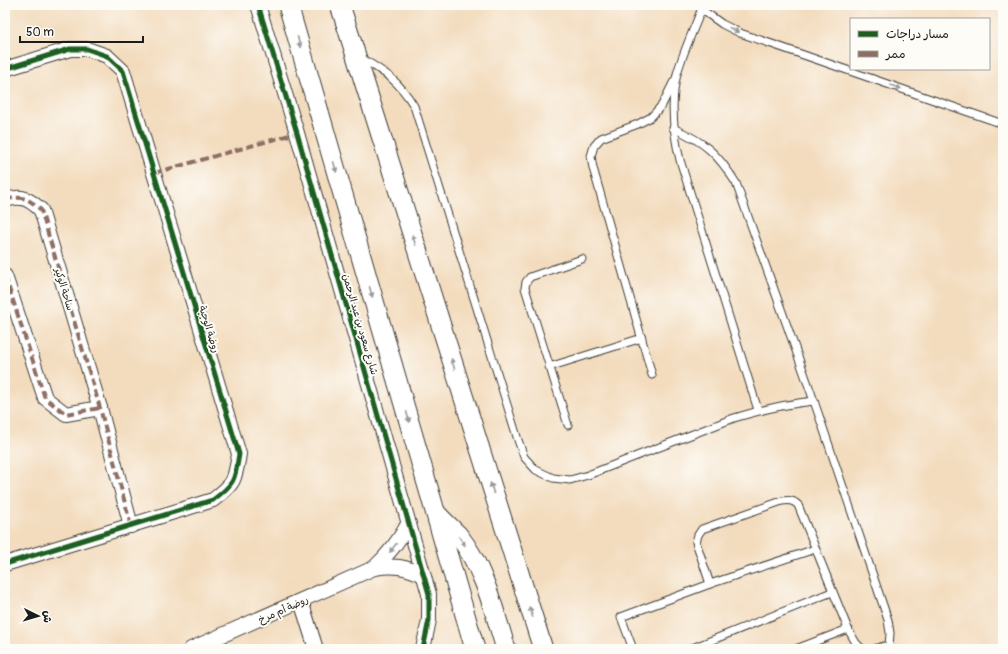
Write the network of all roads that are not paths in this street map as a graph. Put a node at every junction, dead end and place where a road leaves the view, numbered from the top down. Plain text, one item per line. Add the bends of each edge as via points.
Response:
1 (258, 5) edge
2 (288, 5) edge
3 (340, 5) edge
4 (702, 7) edge
5 (356, 54) junction
6 (5, 69) edge
7 (677, 74) junction
8 (1003, 124) edge
9 (673, 128) junction
10 (5, 200) edge
11 (582, 259) dead end
12 (5, 276) edge
13 (642, 338) junction
14 (549, 367) junction
15 (652, 375) dead end
16 (814, 401) junction
17 (100, 408) junction
18 (758, 410) junction
19 (568, 425) dead end
20 (435, 512) junction
21 (408, 524) junction
22 (131, 526) junction
23 (815, 549) junction
24 (5, 564) edge
25 (374, 568) junction
26 (423, 575) junction
27 (710, 584) junction
28 (832, 592) junction
29 (301, 601) junction
30 (848, 629) junction
31 (891, 648) edge
32 (191, 649) edge
33 (316, 649) edge
34 (423, 649) edge
35 (475, 649) edge
36 (506, 649) edge
37 (543, 649) edge
38 (633, 649) edge
39 (690, 649) edge
40 (796, 649) edge
41 (862, 649) edge
42 (874, 649) edge

1 - 21 street, شارع سعود بن عبد الرحمن
2 -> 20 main road, شارع سعود بن عبد الرحمن
3 - 5 main road
4 - 7 lane
4 -> 8 lane via 722,24 740,33
5 - 18 lane via 393,78 414,106 518,440 524,457 536,470 553,478 570,480
37 -> 5 main road
6 - 22 street, روضة الوجبة via 70,49 87,49 107,56 123,71 239,454 236,474 230,487 213,500
7 - 9 lane
7 - 13 lane via 662,105 650,117 601,138 594,146 591,156
9 - 16 lane via 693,136 710,149 725,164 736,183
9 - 18 lane via 680,160
10 - 17 street, ساحة الوكير via 20,197 30,200 41,210
11 - 14 lane via 536,274 526,282 526,294
12 - 17 street via 45,398 66,414
13 - 14 lane
13 - 15 lane
14 - 19 lane
16 - 18 lane
16 - 31 lane via 888,620
17 - 22 street, ساحة الوكير
20 - 35 main road, شارع سعود بن عبد الرحمن
20 -> 36 main road via 458,536 476,564
21 -> 25 street, روضة أم مرخ via 388,555
21 - 26 street, شارع سعود بن عبد الرحمن
22 - 24 street, روضة الوجبة
23 - 27 lane
23 - 27 lane via 798,505 793,501 782,501 702,529 696,542
23 - 28 lane
25 - 26 street, روضة أم مرخ via 402,567
25 - 29 street, روضة أم مرخ
26 - 34 street, شارع سعود بن عبد الرحمن via 430,607
27 - 38 lane via 621,617
28 - 30 lane
28 - 39 lane
29 - 32 street, روضة أم مرخ
29 - 33 street
30 - 40 lane
30 - 41 lane
31 - 42 lane via 884,646

